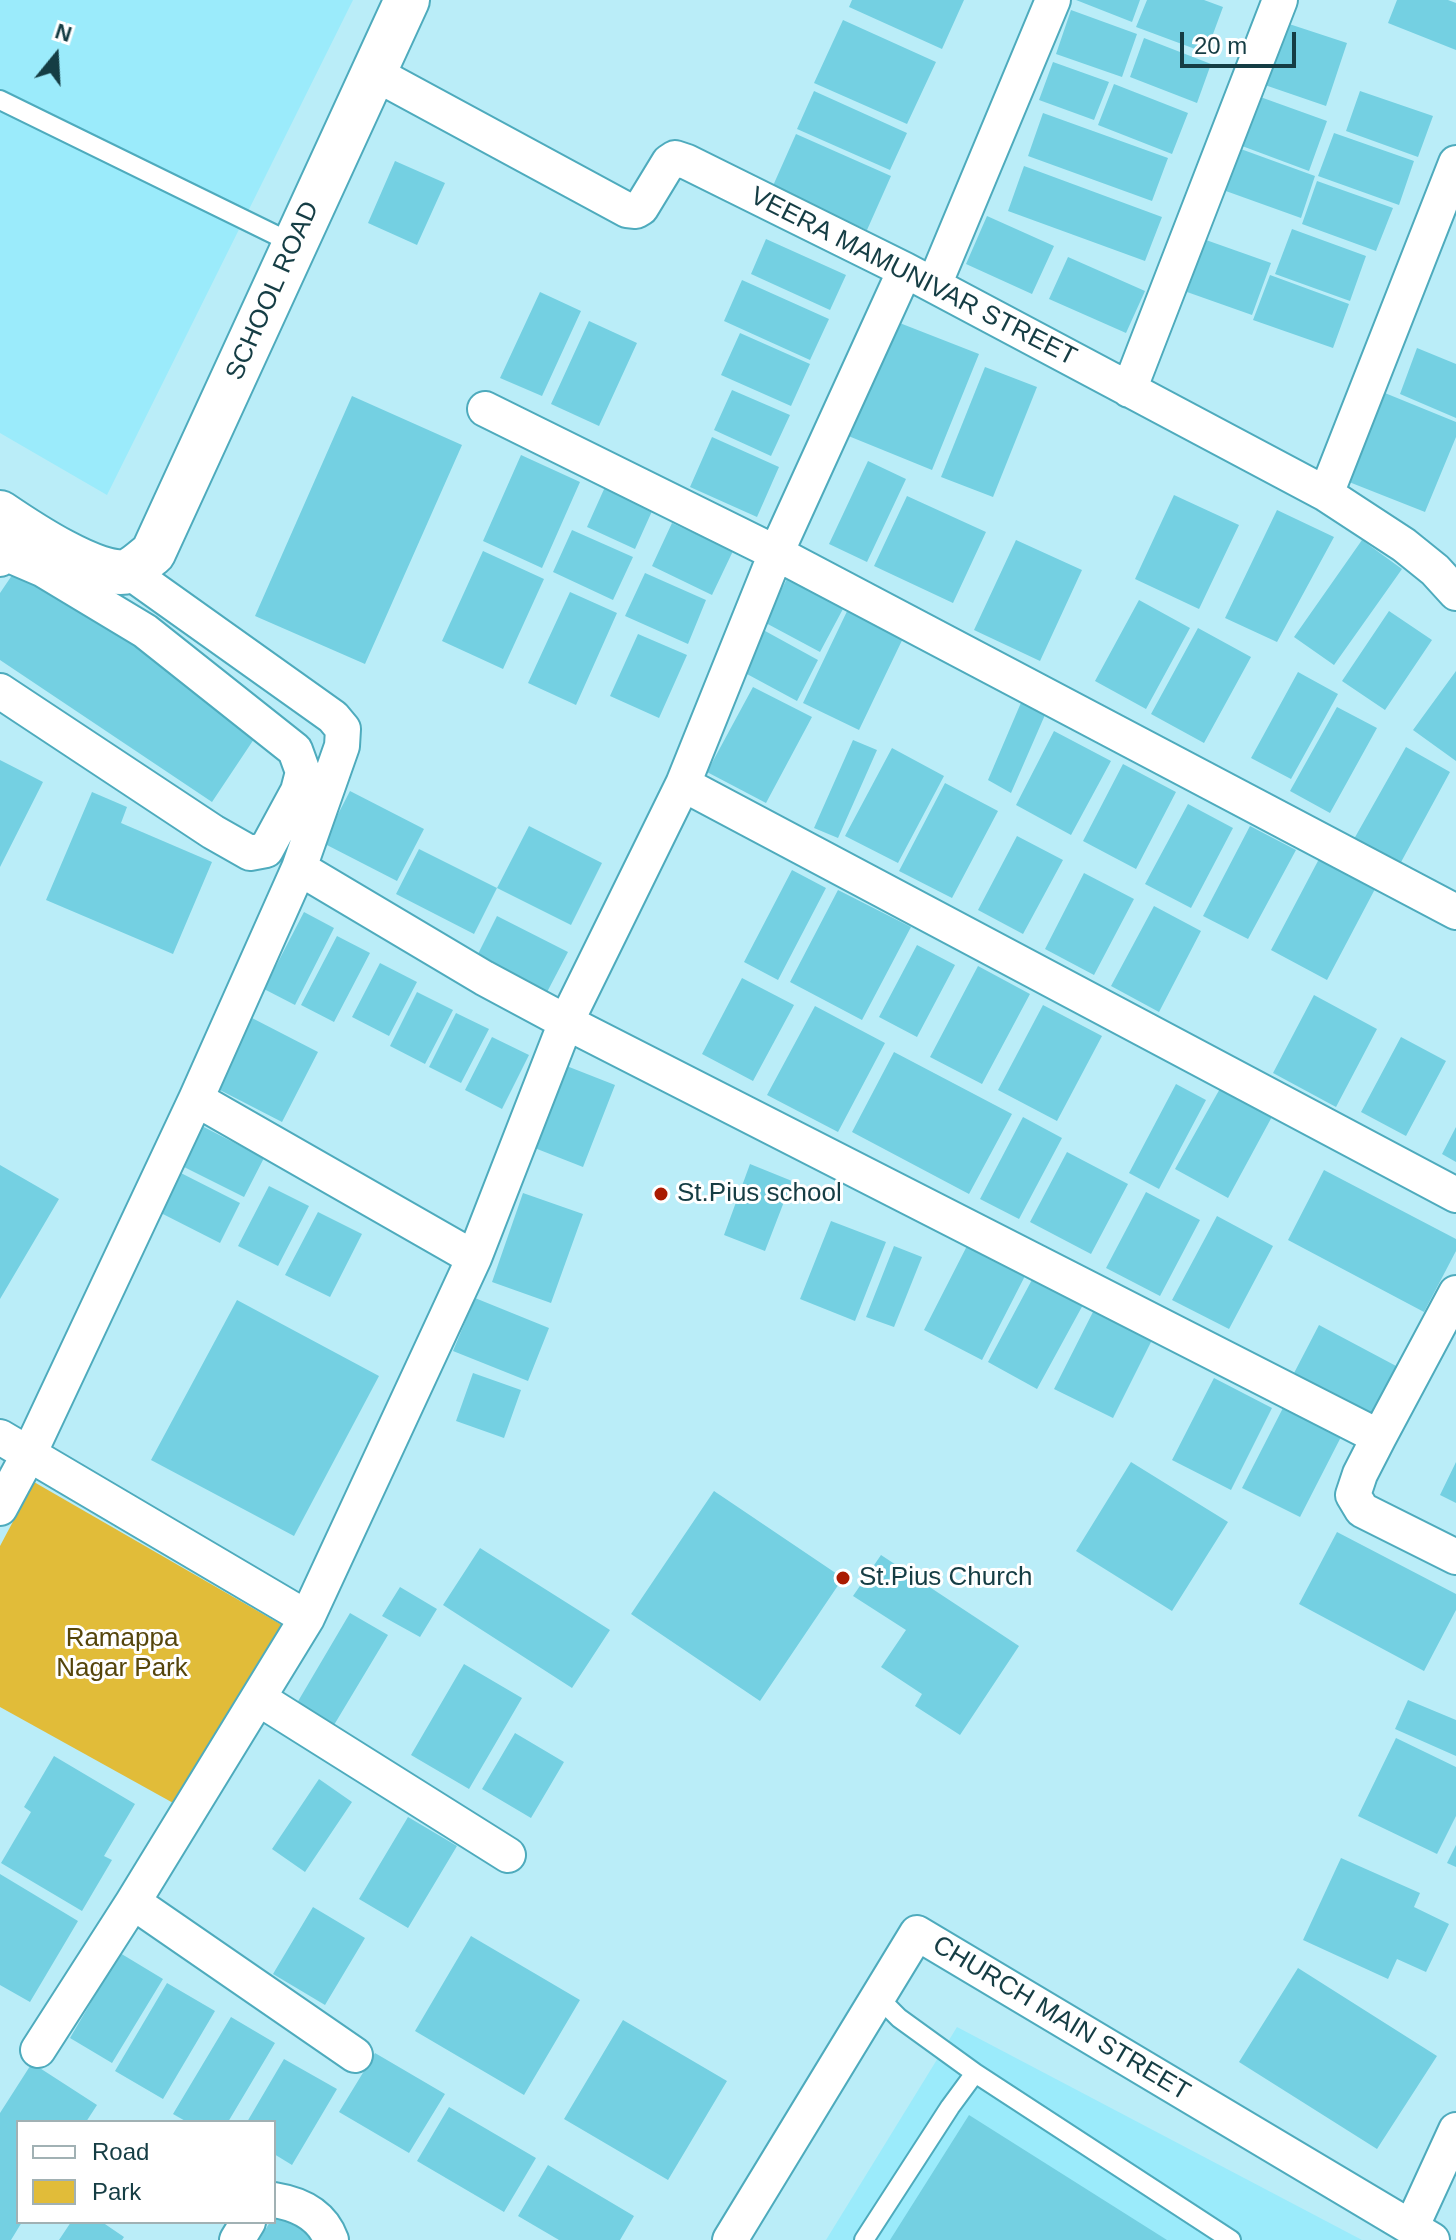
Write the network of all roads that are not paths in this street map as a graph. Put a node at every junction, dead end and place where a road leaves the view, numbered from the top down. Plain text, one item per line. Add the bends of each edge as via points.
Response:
1 (407, 0) edge
2 (1053, 0) edge
3 (1280, 0) edge
4 (374, 73) junction
5 (0, 100) edge
6 (1456, 163) edge
7 (294, 244) junction
8 (920, 277) junction
9 (1129, 390) junction
10 (485, 409) dead end
11 (1326, 494) junction
12 (1, 518) edge
13 (776, 553) junction
14 (0, 559) edge
15 (147, 585) junction
16 (1456, 593) edge
17 (133, 624) junction
18 (0, 691) edge
19 (683, 784) junction
20 (299, 868) junction
21 (1456, 912) edge
22 (566, 1022) junction
23 (196, 1099) junction
24 (1456, 1195) edge
25 (474, 1258) junction
26 (1456, 1293) edge
27 (1379, 1437) junction
28 (14, 1445) edge
29 (0, 1508) edge
30 (1456, 1557) edge
31 (307, 1618) junction
32 (258, 1698) junction
33 (508, 1855) dead end
34 (133, 1902) junction
35 (878, 1997) junction
36 (38, 2050) dead end
37 (355, 2055) dead end
38 (975, 2073) junction
39 (1456, 2130) edge
40 (276, 2200) edge
41 (1421, 2234) edge
42 (331, 2240) edge
43 (730, 2240) edge
44 (864, 2240) edge
45 (1231, 2240) edge

1 - 4 street, SCHOOL ROAD
2 - 8 street
3 - 9 street
4 - 7 street, SCHOOL ROAD
4 - 8 street, VEERA MAMUNIVAR STREET via 627,210 641,208 665,166 682,159
5 - 7 lane
6 - 11 street
7 - 15 street, SCHOOL ROAD via 153,553
8 - 9 street, VEERA MAMUNIVAR STREET
8 - 13 street
9 - 11 street, VEERA MAMUNIVAR STREET
10 - 13 street
11 - 16 street, VEERA MAMUNIVAR STREET via 1404,545
12 - 15 street via 100,570
13 - 19 street
13 - 21 street
14 - 17 street via 7,554 42,569
15 - 17 street
15 - 20 street via 343,729 342,746
17 - 18 street via 295,750 303,772 298,791 266,850 250,853 213,832
19 - 22 street
19 - 24 street
20 - 22 street
20 - 23 street
22 - 25 street
22 - 27 street
23 - 25 street
23 - 28 street
25 - 31 street
26 - 27 street
27 - 30 street via 1353,1495 1362,1510
28 - 29 street
28 - 31 street
31 - 32 street
32 - 33 street
32 - 34 street
34 - 36 street
34 - 37 street
35 - 38 lane
35 - 41 street, CHURCH MAIN STREET via 917,1933
35 - 43 street, CHURCH MAIN STREET
38 - 44 lane
38 - 45 lane
39 - 41 street
40 - 42 street via 298,2205 327,2228

